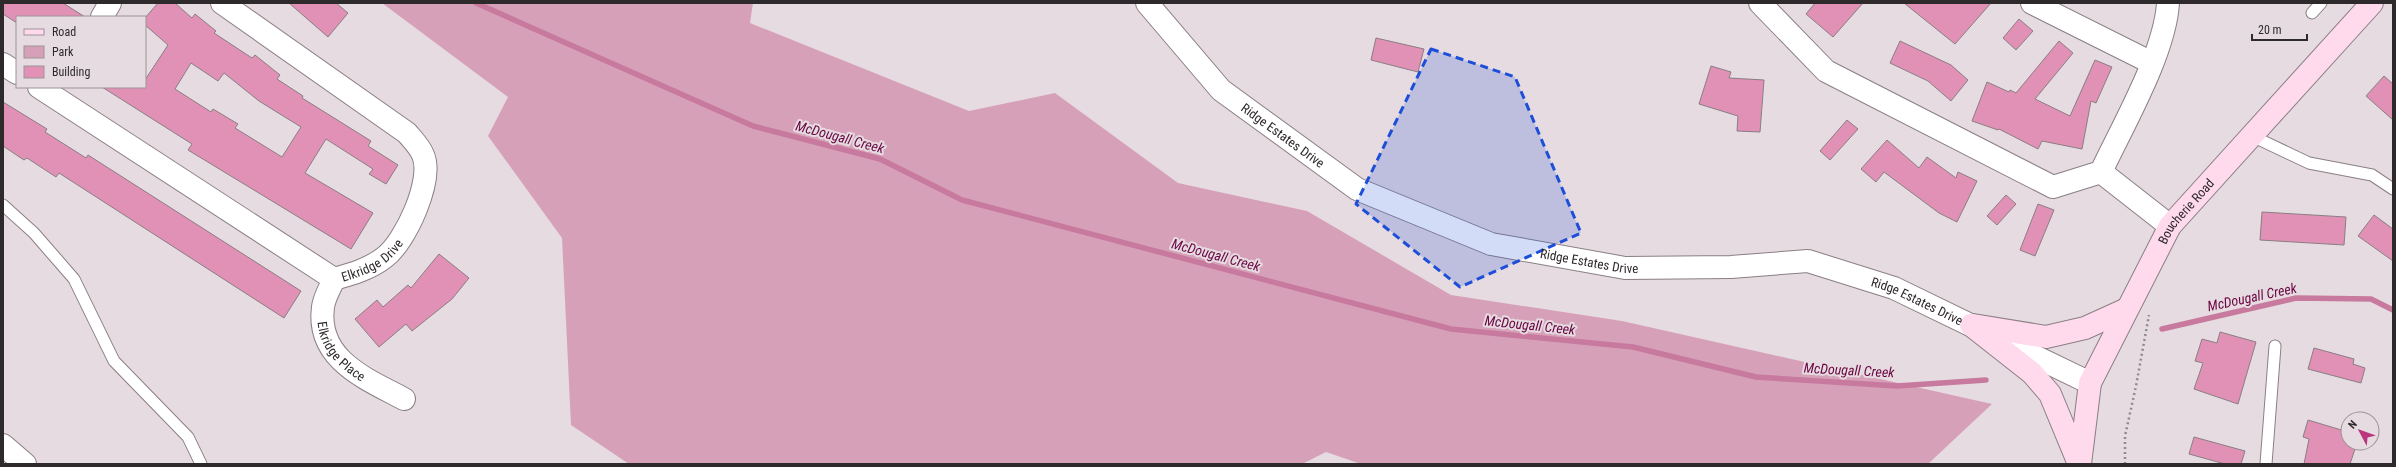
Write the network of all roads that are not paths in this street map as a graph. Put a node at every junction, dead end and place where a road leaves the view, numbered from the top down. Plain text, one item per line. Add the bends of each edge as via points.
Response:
1 (110, 3) edge
2 (222, 3) edge
3 (1147, 3) edge
4 (1760, 3) edge
5 (2032, 3) edge
6 (2168, 3) edge
7 (2321, 3) edge
8 (2372, 3) edge
9 (2312, 13) dead end
10 (103, 16) edge
11 (2152, 63) junction
12 (3, 64) edge
13 (16, 72) edge
14 (50, 90) edge
15 (2252, 136) junction
16 (2101, 172) junction
17 (2393, 188) edge
18 (3, 205) edge
19 (2170, 226) junction
20 (334, 279) junction
21 (2127, 309) junction
22 (1971, 325) junction
23 (2275, 346) dead end
24 (2090, 383) junction
25 (404, 399) dead end
26 (3, 445) edge
27 (25, 464) edge
28 (201, 464) edge
29 (2079, 464) edge
30 (2266, 464) edge

1 - 10 street
2 - 20 street, Elkridge Drive via 407,133 424,156 424,188 406,231 386,257 360,272
3 - 22 street, Ridge Estates Drive via 1221,90 1357,189 1491,244 1625,268 1731,267 1808,261 1894,288
4 - 16 street via 1826,71 2053,187
5 - 11 street
6 - 11 street via 2167,22
7 - 9 lane
8 - 15 main road, Boucherie Road
11 - 16 street
12 - 13 street
14 - 20 street, Elkridge Drive
15 - 17 lane via 2309,164 2372,174
15 - 19 main road, Boucherie Road
16 - 19 street
18 - 28 lane via 34,233 74,279 114,361 188,437
19 - 21 main road, Boucherie Road
20 - 25 street, Elkridge Place via 323,307 322,329 333,350 348,369
21 - 22 main road via 2085,328 2046,338
21 - 24 main road, Boucherie Road
22 - 24 street, Ridge Estates Drive
22 - 29 main road via 2032,373 2050,394
23 - 30 lane
24 - 29 main road, Boucherie Road
26 - 27 street

